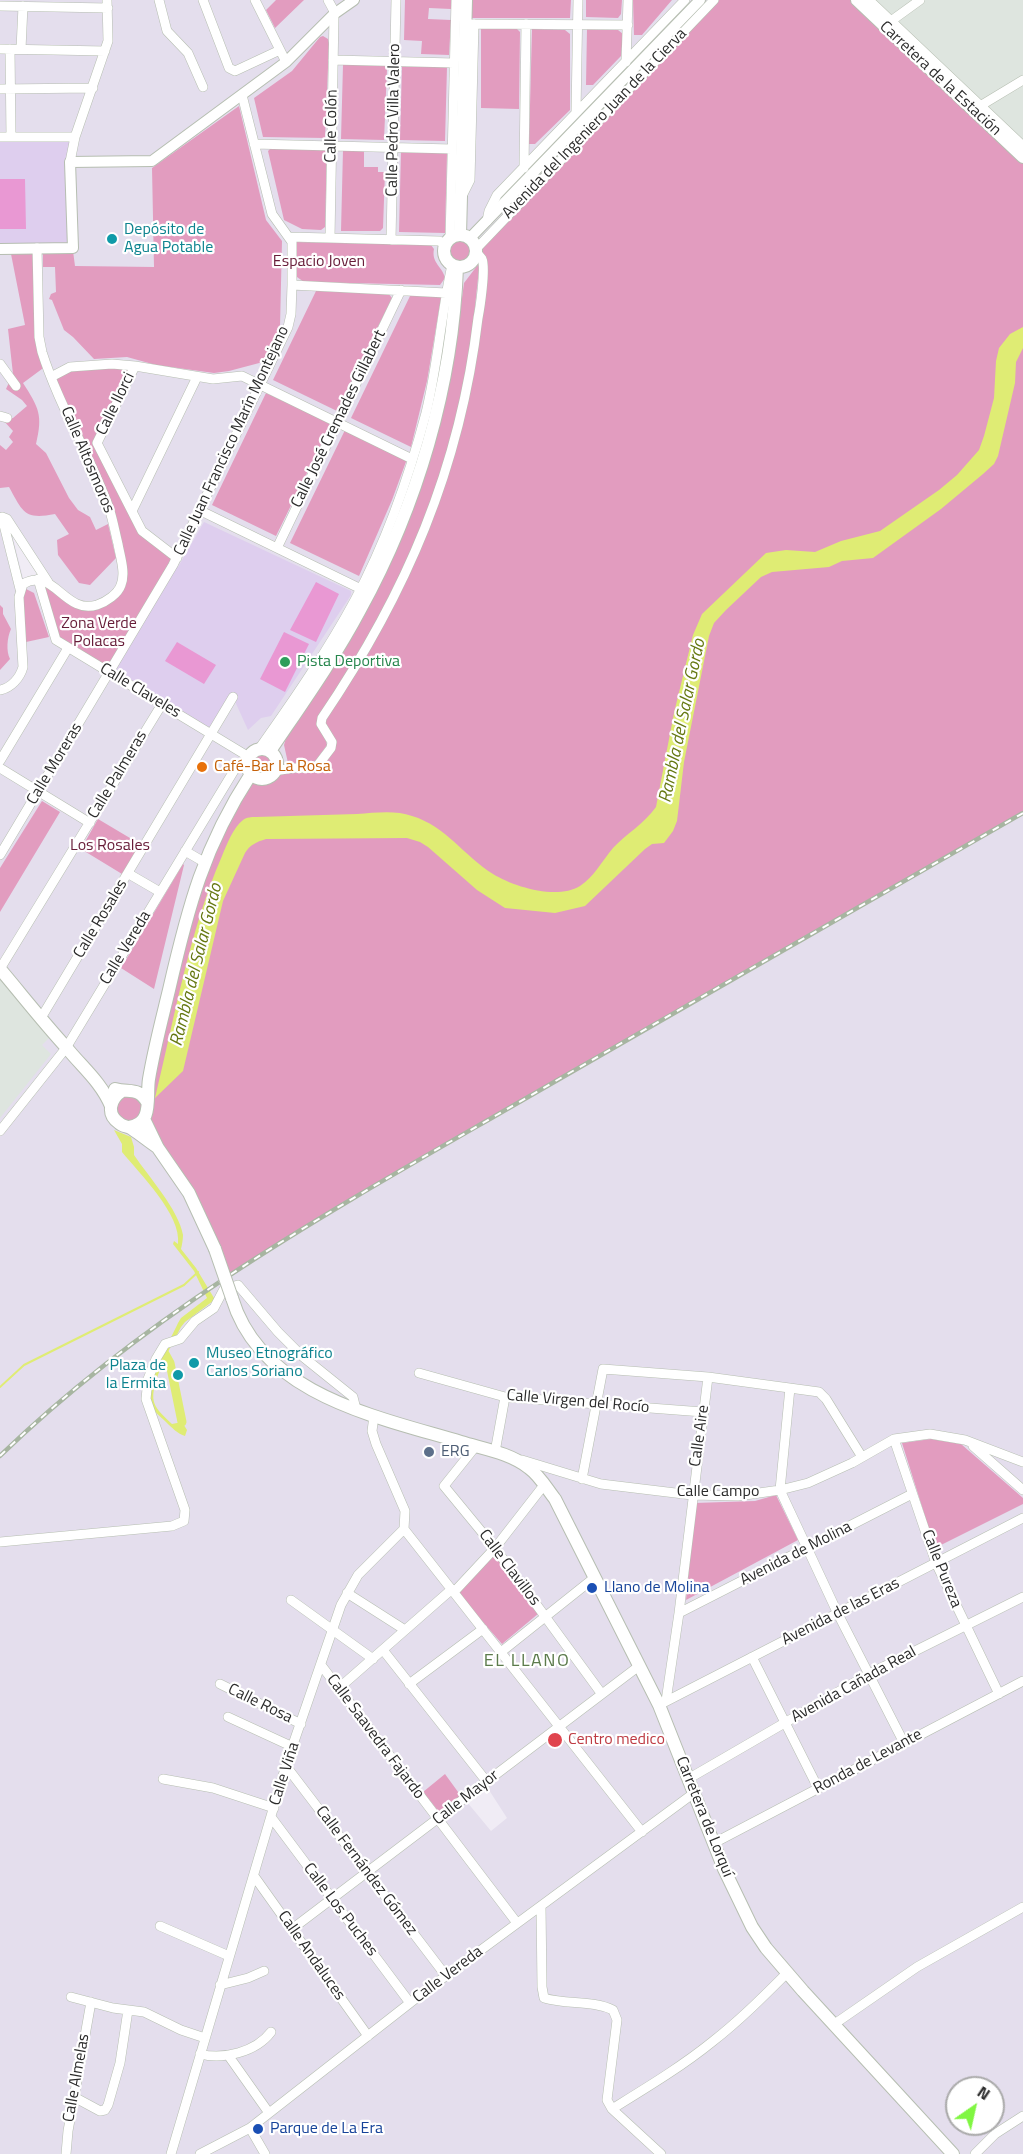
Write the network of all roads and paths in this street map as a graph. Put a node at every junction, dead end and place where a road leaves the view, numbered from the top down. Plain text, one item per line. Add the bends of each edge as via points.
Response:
1 (159, 0) edge
2 (203, 0) edge
3 (255, 0) edge
4 (328, 0) edge
5 (354, 0) edge
6 (396, 0) edge
7 (456, 0) edge
8 (466, 0) edge
9 (578, 0) edge
10 (628, 0) edge
11 (700, 0) edge
12 (714, 0) edge
13 (857, 0) edge
14 (869, 0) edge
15 (920, 0) edge
16 (683, 1) edge
17 (108, 4) edge
18 (0, 6) edge
19 (23, 6) junction
20 (334, 13) junction
21 (891, 21) junction
22 (470, 24) junction
23 (526, 24) junction
24 (578, 25) junction
25 (628, 26) junction
26 (5, 49) edge
27 (21, 49) junction
28 (280, 50) junction
29 (105, 51) junction
30 (333, 60) junction
31 (395, 61) junction
32 (286, 62) junction
33 (626, 62) junction
34 (454, 63) junction
35 (1023, 80) edge
36 (203, 87) dead end
37 (93, 88) junction
38 (5, 89) edge
39 (242, 95) junction
40 (980, 106) junction
41 (576, 112) junction
42 (0, 137) edge
43 (11, 137) junction
44 (75, 137) junction
45 (254, 144) junction
46 (1022, 145) edge
47 (331, 146) junction
48 (393, 147) junction
49 (452, 149) junction
50 (1023, 157) edge
51 (70, 162) junction
52 (524, 168) junction
53 (487, 221) junction
54 (290, 237) junction
55 (330, 238) junction
56 (391, 240) junction
57 (463, 243) junction
58 (37, 248) junction
59 (0, 249) edge
60 (455, 266) junction
61 (292, 285) junction
62 (401, 290) junction
63 (446, 293) junction
64 (0, 364) edge
65 (135, 366) junction
66 (51, 376) junction
67 (197, 376) junction
68 (260, 383) junction
69 (16, 386) dead end
70 (338, 422) junction
71 (412, 459) junction
72 (199, 510) junction
73 (132, 511) junction
74 (277, 548) junction
75 (177, 558) junction
76 (38, 579) junction
77 (48, 582) junction
78 (20, 589) junction
79 (361, 589) junction
80 (68, 648) junction
81 (110, 673) junction
82 (0, 690) edge
83 (233, 697) dead end
84 (162, 704) junction
85 (211, 734) junction
86 (255, 759) junction
87 (0, 761) edge
88 (0, 768) edge
89 (274, 771) junction
90 (39, 791) junction
91 (90, 823) junction
92 (185, 851) junction
93 (0, 855) edge
94 (204, 862) junction
95 (129, 874) junction
96 (160, 892) junction
97 (0, 969) edge
98 (41, 1018) junction
99 (66, 1048) junction
100 (151, 1065) junction
101 (98, 1082) junction
102 (127, 1090) junction
103 (147, 1102) junction
104 (111, 1106) junction
105 (144, 1119) junction
106 (129, 1127) junction
107 (0, 1131) edge
108 (158, 1148) junction
109 (419, 1373) dead end
110 (708, 1377) junction
111 (790, 1388) junction
112 (505, 1397) junction
113 (596, 1403) junction
114 (356, 1409) junction
115 (703, 1412) junction
116 (375, 1416) junction
117 (894, 1439) junction
118 (964, 1440) junction
119 (476, 1446) junction
120 (495, 1452) junction
121 (509, 1456) junction
122 (862, 1457) junction
123 (1023, 1462) edge
124 (582, 1479) junction
125 (544, 1485) junction
126 (780, 1490) junction
127 (1023, 1490) edge
128 (912, 1494) junction
129 (692, 1495) junction
130 (1023, 1518) edge
131 (404, 1529) junction
132 (0, 1542) edge
133 (495, 1548) junction
134 (807, 1549) junction
135 (936, 1563) junction
136 (594, 1578) junction
137 (453, 1591) junction
138 (347, 1593) junction
139 (1023, 1597) edge
140 (291, 1600) dead end
141 (679, 1612) junction
142 (838, 1614) junction
143 (546, 1616) junction
144 (965, 1626) junction
145 (483, 1629) junction
146 (405, 1630) junction
147 (333, 1631) junction
148 (383, 1650) junction
149 (501, 1652) junction
150 (752, 1657) junction
151 (373, 1659) junction
152 (321, 1665) junction
153 (639, 1666) junction
154 (869, 1674) junction
155 (1023, 1681) edge
156 (220, 1684) dead end
157 (409, 1684) junction
158 (339, 1688) junction
159 (601, 1693) junction
160 (999, 1694) junction
161 (662, 1703) junction
162 (228, 1717) dead end
163 (784, 1722) junction
164 (301, 1724) junction
165 (558, 1725) junction
166 (904, 1743) junction
167 (293, 1747) junction
168 (286, 1766) junction
169 (163, 1779) dead end
170 (688, 1779) junction
171 (487, 1782) junction
172 (818, 1788) junction
173 (694, 1793) junction
174 (272, 1813) junction
175 (438, 1820) junction
176 (642, 1832) junction
177 (714, 1843) junction
178 (367, 1872) junction
179 (254, 1876) junction
180 (332, 1899) junction
181 (541, 1906) junction
182 (1023, 1907) edge
183 (517, 1923) junction
184 (160, 1926) dead end
185 (292, 1929) junction
186 (230, 1956) junction
187 (264, 1971) dead end
188 (787, 1972) junction
189 (446, 1976) junction
190 (220, 1985) junction
191 (71, 1997) dead end
192 (91, 2002) junction
193 (410, 2002) junction
194 (128, 2010) junction
195 (833, 2025) junction
196 (271, 2032) dead end
197 (368, 2036) junction
198 (205, 2038) junction
199 (200, 2054) junction
200 (228, 2055) junction
201 (74, 2097) junction
202 (612, 2109) junction
203 (269, 2113) junction
204 (1023, 2116) edge
205 (250, 2128) junction
206 (66, 2154) edge
207 (171, 2154) edge
208 (200, 2154) edge
209 (265, 2154) edge
210 (661, 2154) edge
211 (952, 2154) edge
212 (975, 2154) edge

1 - 36 street via 167,31 188,53
2 - 28 street via 229,68 236,71
3 - 28 street
4 - 20 street, Calle Colón
5 - 20 street
6 - 31 street, Calle Pedro Villa Valero
7 - 34 street
8 - 22 main road
9 - 24 street
10 - 25 street
11 - 53 street, Avenida del Ingeniero Juan de la Cierva
12 - 57 street, Avenida del Ingeniero Juan de la Cierva
13 - 50 main road, Carretera de la Estación
14 - 21 street
15 - 21 street
16 - 33 street, Avenida del Ingeniero Juan de la Cierva
17 - 19 street
17 - 29 street
18 - 19 street
19 - 27 street
20 - 30 street, Calle Colón
20 - 32 street
21 - 40 street
22 - 23 street
22 - 57 main road via 460,200
23 - 24 street
23 - 52 street
24 - 25 street
24 - 41 street
25 - 33 street
26 - 27 street
26 - 38 street
27 - 29 street
28 - 32 street
29 - 37 street
30 - 31 street
30 - 47 street, Calle Colón
31 - 34 street
31 - 48 street, Calle Pedro Villa Valero
32 - 39 street
33 - 41 street, Avenida del Ingeniero Juan de la Cierva
34 - 49 street
35 - 40 street
37 - 38 street
37 - 44 street
38 - 43 street
39 - 45 street
39 - 51 street via 152,161
40 - 46 street
41 - 52 street, Avenida del Ingeniero Juan de la Cierva
42 - 43 street
43 - 44 street
44 - 51 street
45 - 47 street
45 - 54 street via 272,214
47 - 48 street
47 - 55 street, Calle Colón
48 - 49 street
48 - 56 street, Calle Pedro Villa Valero
49 - 57 street
51 - 58 street via 73,248
52 - 53 street, Avenida del Ingeniero Juan de la Cierva via 494,199
53 - 57 street, Avenida del Ingeniero Juan de la Cierva
54 - 55 street
54 - 61 street, Calle Juan Francisco Marín Montejano
55 - 56 street
56 - 57 street
57 - 60 main road via 446,258
57 - 60 main road via 470,264
57 - 89 street via 483,262 482,292 469,380 430,517 386,614 322,718 332,748 312,768
58 - 59 street
58 - 66 street, Calle Altosmoros via 39,337
60 - 63 street, Calle Vereda
60 - 86 main road via 453,317 443,381 407,507 388,554 353,622
61 - 62 street
61 - 68 street, Calle Juan Francisco Marín Montejano via 288,327
62 - 63 street
62 - 70 street, Calle José Cremades Gillabert
63 - 71 street, Calle Vereda via 434,373
64 - 69 street
65 - 66 street via 82,365
65 - 67 street
65 - 73 street, Calle Ilorci via 98,443
66 - 77 street, Calle Altosmoros via 110,510 123,574 118,591 89,606 67,599
67 - 68 street via 242,376
67 - 73 street
68 - 70 street
68 - 72 street, Calle Juan Francisco Marín Montejano
70 - 71 street
70 - 74 street, Calle José Cremades Gillabert
71 - 79 street, Calle Vereda
72 - 74 street
72 - 75 street, Calle Juan Francisco Marín Montejano
73 - 75 street via 142,531
74 - 79 street
75 - 81 street, Calle Juan Francisco Marín Montejano
76 - 77 street, Calle Altosmoros
76 - 78 street
76 - 80 street, Calle Claveles via 56,640
77 - 78 street via 2,517
78 - 82 street via 23,667 21,675
79 - 86 street, Calle Vereda
80 - 81 street, Calle Claveles
80 - 87 street
81 - 84 street, Calle Claveles
81 - 90 street, Calle Moreras
83 - 85 street, Calle Rosales
84 - 85 street, Calle Claveles
84 - 91 street, Calle Palmeras
85 - 86 street, Calle Claveles
85 - 95 street, Calle Rosales
86 - 89 main road via 276,759
86 - 89 main road via 263,778
86 - 92 street, Calle Vereda via 235,769
86 - 94 main road
88 - 90 street
90 - 91 street
90 - 93 street, Calle Moreras
91 - 97 street, Calle Palmeras
92 - 94 street
92 - 96 street, Calle Vereda
94 - 100 main road via 187,914
95 - 96 street
95 - 98 street, Calle Rosales
96 - 99 street, Calle Vereda
97 - 98 main road
98 - 99 main road
99 - 101 main road
99 - 107 street, Calle Vereda
100 - 102 main road via 139,1084
100 - 103 main road
101 - 102 main road
101 - 104 main road
102 - 103 main road via 140,1093
102 - 104 main road via 112,1100
103 - 105 main road
104 - 106 main road via 110,1112 118,1123
105 - 106 main road
105 - 108 main road
106 - 108 main road
108 - 114 main road, Carretera de Lorquí, bridge via 189,1193 232,1298 260,1347 282,1371 306,1388
109 - 112 street, Calle Virgen del Rocío
110 - 111 street
110 - 113 street via 603,1369
110 - 115 street, Calle Aire
111 - 122 street via 819,1392
111 - 126 street
112 - 113 street, Calle Virgen del Rocío
112 - 120 street
113 - 115 street, Calle Virgen del Rocío
113 - 124 street
114 - 116 main road, Carretera de Lorquí
114 - 132 street via 353,1397 302,1356 238,1285 224,1289 214,1308 195,1321 180,1339 165,1344 148,1379 146,1399 185,1510 184,1521 172,1526
115 - 129 street, Calle Aire
116 - 119 main road, Carretera de Lorquí
116 - 131 street via 372,1431 405,1511
117 - 118 street, Calle Campo via 930,1434
117 - 122 street, Calle Campo
117 - 128 street, Calle Pureza
118 - 123 street, Calle Campo
118 - 127 street
119 - 120 main road, Carretera de Lorquí
119 - 133 street, Calle Clavillos via 444,1486
120 - 121 main road, Carretera de Lorquí
121 - 124 street, Calle Campo
121 - 125 main road, Carretera de Lorquí via 529,1468
122 - 126 street, Calle Campo via 808,1483
124 - 129 street, Calle Campo
125 - 133 street
125 - 136 main road, Carretera de Lorquí
126 - 129 street, Calle Campo via 738,1496
126 - 134 street
128 - 134 street, Avenida de Molina
128 - 135 street, Calle Pureza
129 - 141 street, Calle Aire
130 - 135 street, Avenida de las Eras
131 - 137 street
131 - 138 street, Calle Viña via 366,1566
133 - 137 street
133 - 143 street, Calle Clavillos
134 - 141 street, Avenida de Molina
134 - 142 street
135 - 142 street, Avenida de las Eras
135 - 144 street, Calle Pureza
136 - 143 street
136 - 153 main road, Carretera de Lorquí
137 - 145 street
137 - 146 street
138 - 146 street
138 - 147 street, Calle Viña
139 - 144 street, Avenida Cañada Real
140 - 147 street
141 - 161 street, Calle Aire
142 - 150 street, Avenida de las Eras
142 - 154 street
143 - 149 street
143 - 159 street, Calle Clavillos
144 - 154 street, Avenida Cañada Real
144 - 160 street, Calle Pureza
145 - 149 street
145 - 157 street
146 - 148 street
147 - 151 street
147 - 152 street, Calle Viña
148 - 151 street
148 - 157 street
149 - 165 street
150 - 161 street, Avenida de las Eras
150 - 163 street
151 - 158 street
152 - 158 street, Calle Saavedra Fajardo
152 - 164 street, Calle Viña
153 - 159 street, Calle Mayor
153 - 161 main road, Carretera de Lorquí
154 - 163 street, Avenida Cañada Real
154 - 166 street
155 - 160 street, Ronda de Levante
156 - 164 street, Calle Rosa
157 - 171 street
158 - 175 street, Calle Saavedra Fajardo
159 - 165 street, Calle Mayor
160 - 166 street, Ronda de Levante
161 - 170 main road, Carretera de Lorquí
162 - 167 street
163 - 170 street, Avenida Cañada Real
163 - 172 street
164 - 167 street, Calle Viña
165 - 171 street, Calle Mayor
165 - 176 street
166 - 172 street, Ronda de Levante
167 - 168 street, Calle Viña
168 - 174 street, Calle Viña
168 - 178 street, Calle Fernández Gómez
169 - 174 street via 213,1788
170 - 173 main road, Carretera de Lorquí
171 - 175 street, Calle Mayor
172 - 177 street, Ronda de Levante
173 - 176 street, Calle Vereda
173 - 177 main road, Carretera de Lorquí
174 - 179 street, Calle Viña
174 - 180 street, Calle Los Puches
175 - 178 street, Calle Mayor
175 - 183 street, Calle Saavedra Fajardo
176 - 181 street, Calle Vereda
177 - 188 main road, Carretera de Lorquí via 752,1927
178 - 180 street, Calle Mayor
178 - 189 street, Calle Fernández Gómez
179 - 185 street, Calle Andaluces
179 - 186 street, Calle Viña
180 - 185 street, Calle Mayor
180 - 193 street, Calle Los Puches
181 - 183 street, Calle Vereda
181 - 202 street via 544,1998 604,2006 613,2010 617,2020 607,2100
182 - 195 street via 917,1966
183 - 189 street, Calle Vereda
184 - 186 street
185 - 197 street, Calle Andaluces
186 - 190 street, Calle Viña
187 - 190 street
188 - 195 main road, Carretera de Lorquí
188 - 202 street via 712,2043
189 - 193 street, Calle Vereda
190 - 198 street, Calle Viña
191 - 192 street
192 - 194 street
192 - 201 street, Calle Almelas
193 - 197 street, Calle Vereda
194 - 198 street via 144,2012
194 - 201 street via 120,2063 105,2110
195 - 211 main road, Carretera de Lorquí
196 - 200 street via 258,2044
197 - 203 street, Calle Vereda
198 - 199 street, Calle Viña
199 - 200 street
199 - 207 street, Calle Viña
200 - 203 street
201 - 206 street, Calle Almelas
202 - 210 street
203 - 205 street, Calle Vereda
204 - 212 street via 995,2134
205 - 208 street, Calle Vereda
205 - 209 street

